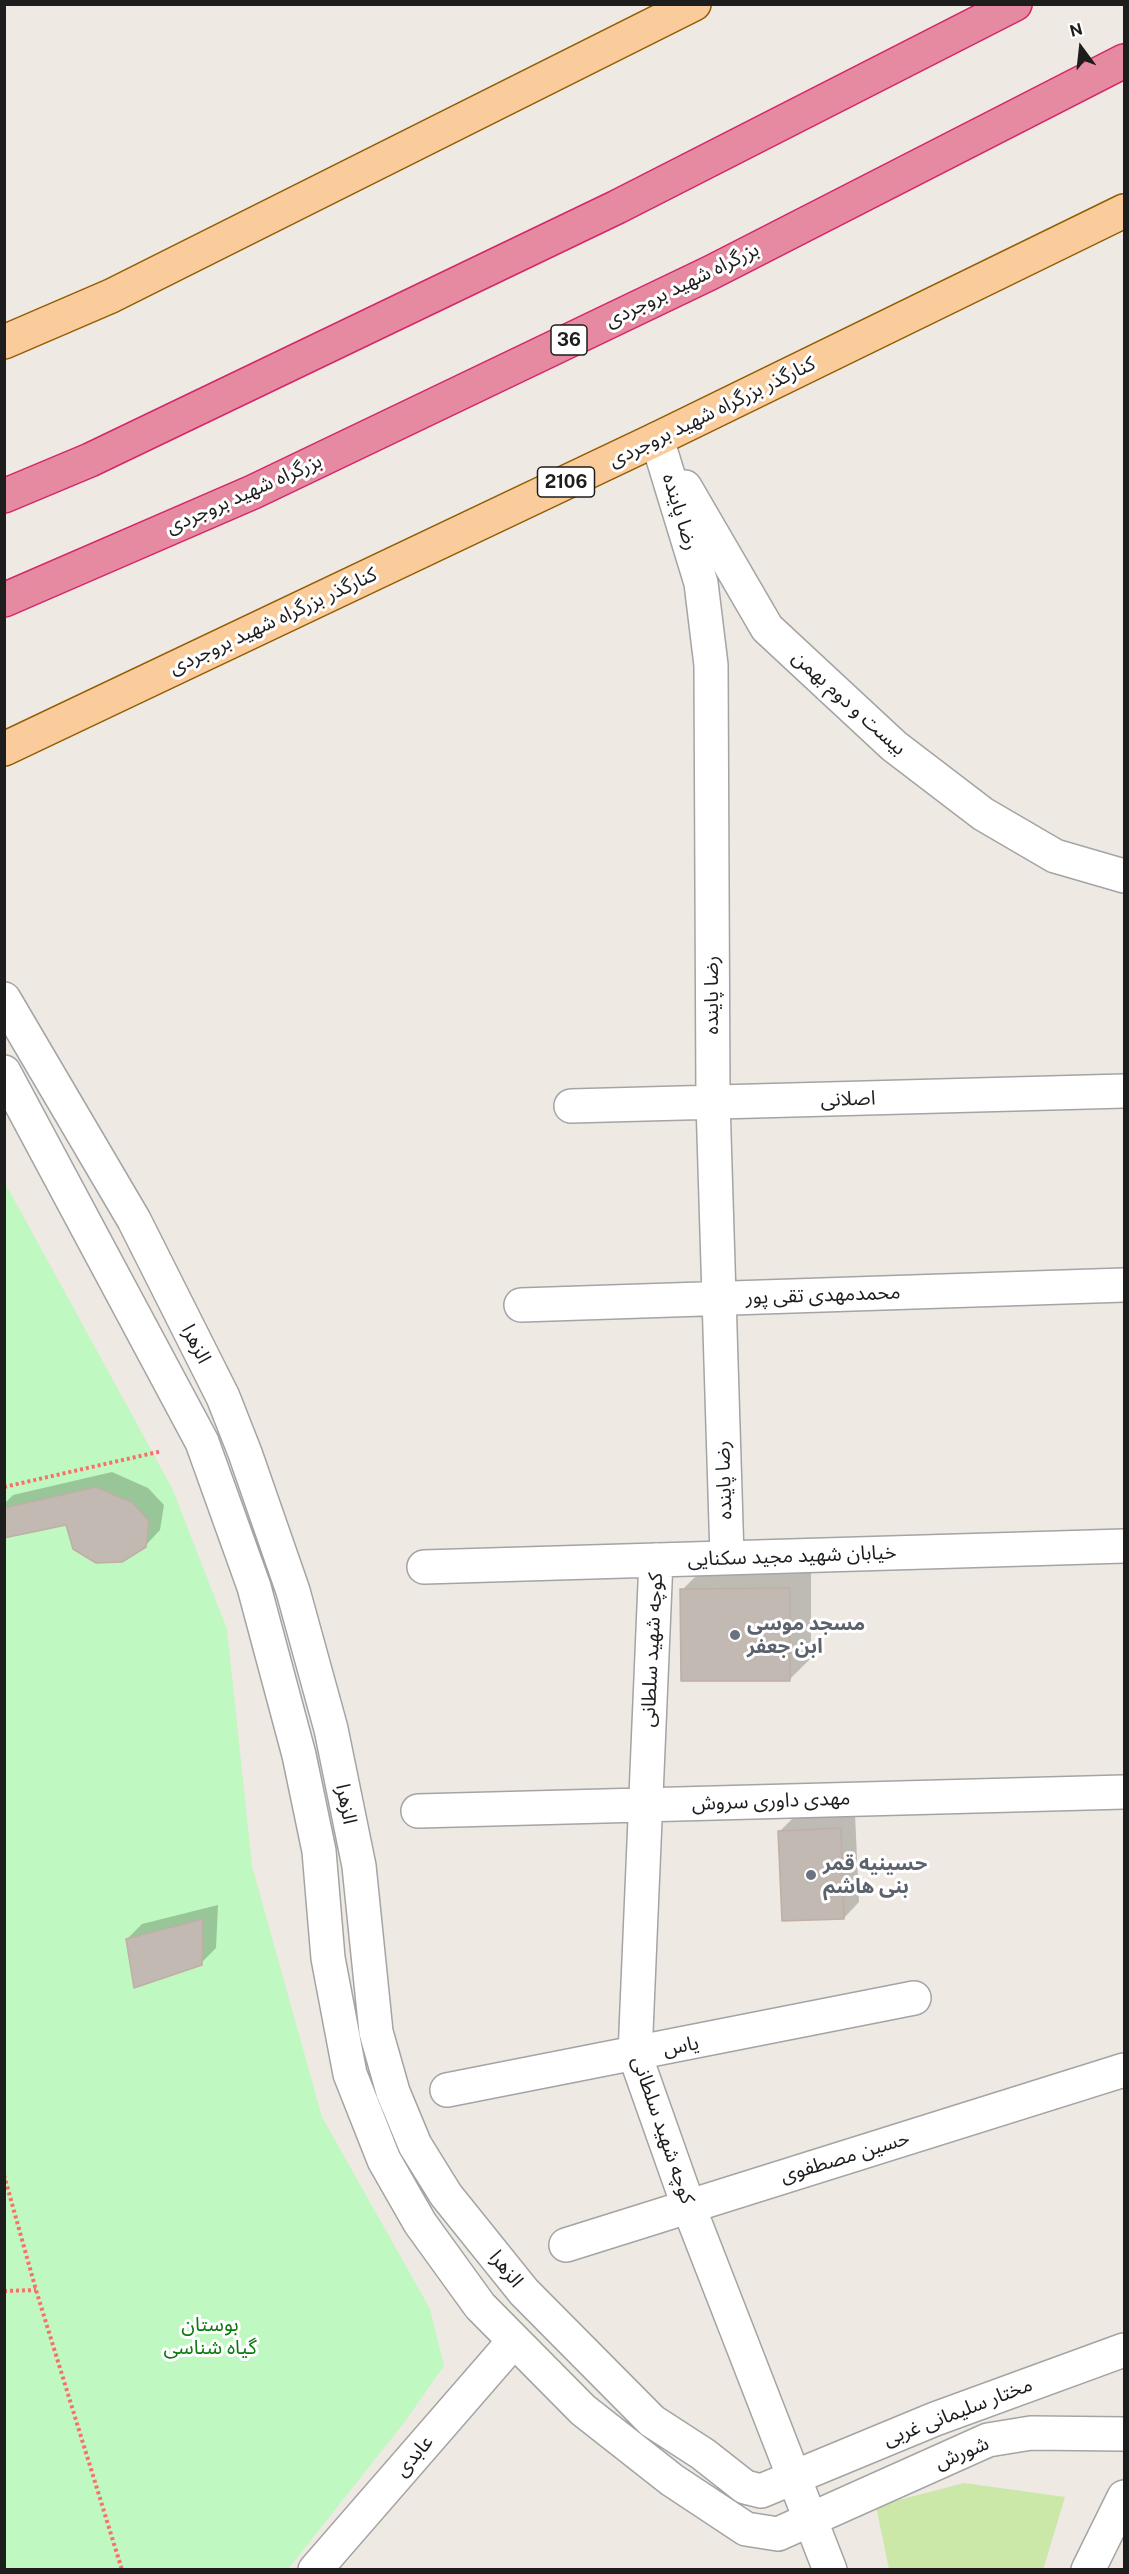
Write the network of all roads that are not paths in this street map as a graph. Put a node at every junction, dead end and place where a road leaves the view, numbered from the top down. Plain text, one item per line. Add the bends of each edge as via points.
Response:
1 (694, 4) edge
2 (1015, 4) edge
3 (1125, 61) edge
4 (1125, 211) edge
5 (4, 342) edge
6 (657, 439) junction
7 (4, 496) edge
8 (4, 600) edge
9 (4, 749) edge
10 (1125, 876) edge
11 (4, 999) edge
12 (4, 1072) edge
13 (1125, 1091) edge
14 (713, 1102) junction
15 (571, 1106) dead end
16 (1125, 1285) edge
17 (719, 1298) junction
18 (521, 1305) dead end
19 (1125, 1546) edge
20 (727, 1557) junction
21 (656, 1560) junction
22 (424, 1567) dead end
23 (1125, 1792) edge
24 (645, 1805) junction
25 (418, 1811) dead end
26 (914, 1998) dead end
27 (635, 2055) junction
28 (1125, 2070) edge
29 (447, 2090) dead end
30 (688, 2205) junction
31 (566, 2245) dead end
32 (513, 2342) junction
33 (1125, 2350) edge
34 (1125, 2434) edge
35 (794, 2477) junction
36 (1125, 2497) edge
37 (810, 2520) junction
38 (830, 2568) edge
39 (315, 2570) edge
40 (1088, 2570) edge

1 - 5 main road via 111,296
2 - 7 highway via 617,207 90,460
3 - 8 highway, بزرگراه شهید بروجردی / 36 via 710,273 253,492
4 - 6 main road, کنارگذر بزرگراه شهید بروجردی / 2106
6 - 9 main road, کنارگذر بزرگراه شهید بروجردی / 2106
6 - 10 street, بیست و دوم بهمن via 767,628 784,644 894,746 983,814 1055,856
6 - 14 street, رضا پاینده via 701,582 711,665
11 - 35 street, الزهرا via 134,1220 223,1397 245,1453 292,1591 332,1730 359,1866 376,2032 393,2092 416,2145 446,2195 524,2292 652,2421 745,2487 761,2491
12 - 32 street, الزهرا via 202,1442 254,1587 299,1755 319,1851 328,1958 350,2074 384,2160 420,2223 480,2306
13 - 14 street, اصلانی
14 - 15 street, اصلانی
14 - 17 street, رضا پاینده
16 - 17 street, محمدمهدی تقی پور
17 - 18 street, محمدمهدی تقی پور
17 - 20 street, رضا پاینده
19 - 20 street, خیابان شهید مجید سکنایی
20 - 21 street, خیابان شهید مجید سکنایی
21 - 22 street, خیابان شهید مجید سکنایی
21 - 24 street, کوچه شهید سلطانی
23 - 24 street, مهدی داوری سروش
24 - 25 street, مهدی داوری سروش
24 - 27 street, کوچه شهید سلطانی
26 - 27 street, یاس
27 - 29 street, یاس
27 - 30 street, کوچه شهید سلطانی
28 - 30 street, حسین مصطفوی
30 - 31 street, حسین مصطفوی
30 - 35 street, کوچه شهید سلطانی
32 - 37 street, الزهرا via 583,2410 672,2480 746,2529 778,2534
32 - 39 street, عابدی
33 - 35 street, مختار سلیمانی غربی via 935,2419
34 - 37 street, شورش via 1031,2433 988,2440
35 - 37 street, کوچه شهید سلطانی
36 - 40 street
37 - 38 street, کوچه شهید سلطانی

